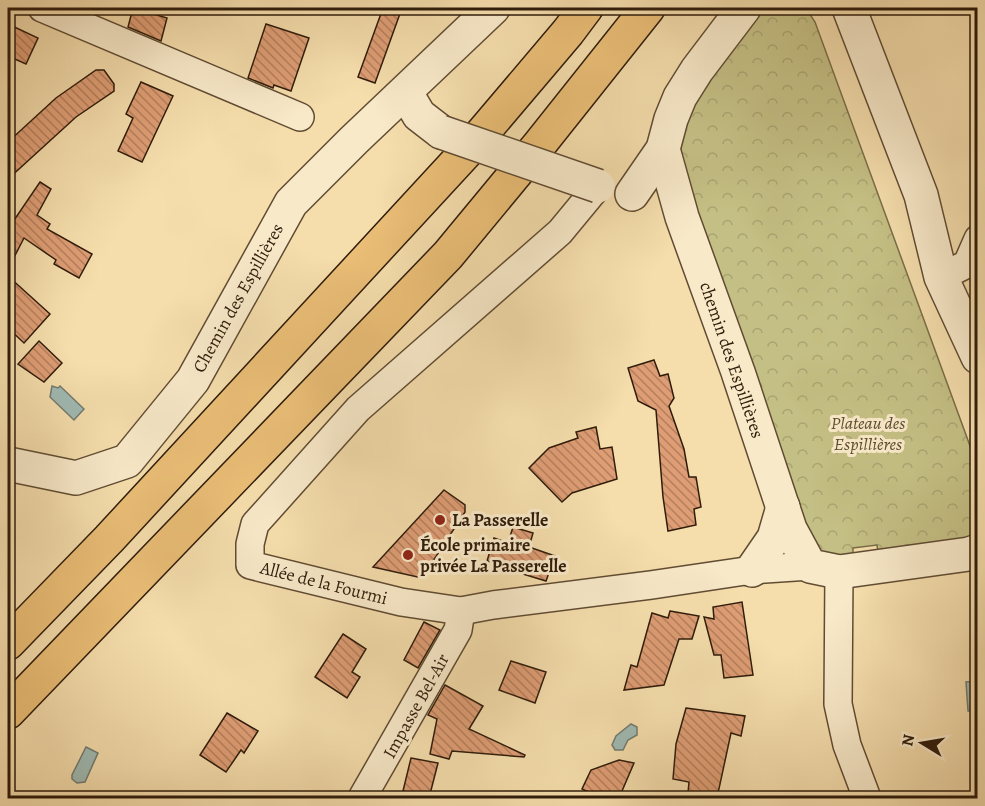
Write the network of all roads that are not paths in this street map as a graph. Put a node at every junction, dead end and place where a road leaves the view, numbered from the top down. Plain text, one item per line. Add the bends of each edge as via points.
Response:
1 (42, 8) edge
2 (493, 8) edge
3 (586, 8) edge
4 (648, 8) edge
5 (744, 8) edge
6 (849, 8) edge
7 (406, 93) junction
8 (300, 117) dead end
9 (663, 149) junction
10 (598, 186) junction
11 (632, 194) junction
12 (682, 218) junction
13 (978, 239) edge
14 (941, 277) junction
15 (978, 357) edge
16 (8, 464) edge
17 (783, 507) junction
18 (978, 551) edge
19 (824, 569) junction
20 (752, 570) junction
21 (461, 611) junction
22 (8, 643) edge
23 (8, 712) edge
24 (362, 798) edge
25 (867, 798) edge

1 - 8 street
2 - 7 street, Chemin des Espillières
3 - 22 highway via 478,138 109,539
4 - 23 highway via 448,255
5 - 9 street via 680,97
6 - 14 street via 921,195
7 - 10 street, bridge via 419,115 441,132
7 - 16 street, Chemin des Espillières via 291,203 193,380 127,461 76,478
9 - 11 street
9 - 12 street, chemin des Espillières
10 - 11 street
10 - 21 street, Allée de la Fourmi via 560,232 358,409 255,524 250,565 401,602
11 - 12 street
12 - 17 street, chemin des Espillières
13 - 14 street via 967,264
14 - 15 street
17 - 19 street, chemin des Espillières via 790,529
17 - 20 street via 774,538
18 - 19 street
19 - 20 street, Allée de la Fourmi
19 - 25 street via 838,704 847,745
20 - 21 street, Allée de la Fourmi
21 - 24 street, Impasse Bel-Air via 458,630

